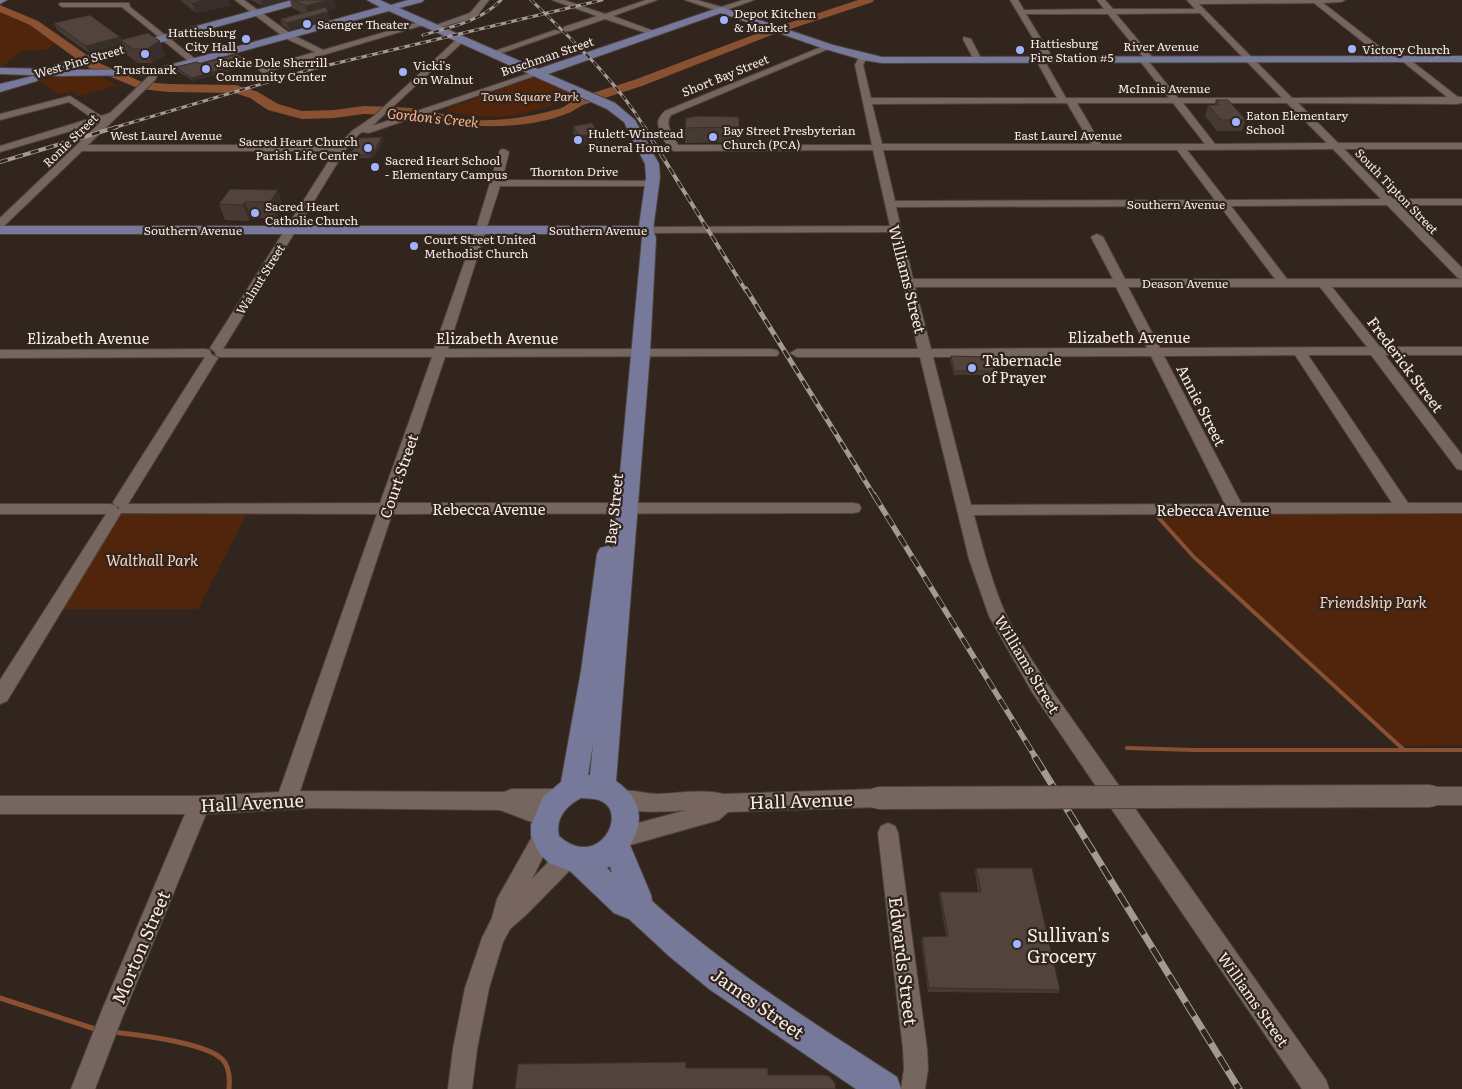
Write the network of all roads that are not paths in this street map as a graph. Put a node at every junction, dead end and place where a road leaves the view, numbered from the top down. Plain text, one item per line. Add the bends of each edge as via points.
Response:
1 (239, 0) edge
2 (303, 0) edge
3 (372, 0) edge
4 (419, 0) edge
5 (474, 0) edge
6 (556, 0) edge
7 (653, 0) edge
8 (689, 0) edge
9 (750, 0) edge
10 (1014, 0) edge
11 (1101, 0) edge
12 (1315, 0) edge
13 (1341, 0) edge
14 (484, 1) edge
15 (1192, 1) edge
16 (129, 3) edge
17 (63, 5) dead end
18 (391, 8) junction
19 (721, 10) junction
20 (1202, 11) junction
21 (256, 12) junction
22 (1021, 12) junction
23 (1111, 12) junction
24 (606, 15) junction
25 (430, 25) junction
26 (567, 29) dead end
27 (558, 32) dead end
28 (655, 32) junction
29 (288, 36) junction
30 (165, 37) junction
31 (462, 39) junction
32 (967, 39) dead end
33 (829, 46) junction
34 (323, 53) junction
35 (493, 53) junction
36 (862, 56) junction
37 (1250, 59) junction
38 (1390, 59) junction
39 (1405, 59) junction
40 (1462, 59) edge
41 (978, 60) junction
42 (1045, 60) junction
43 (1146, 60) junction
44 (195, 62) junction
45 (67, 67) junction
46 (263, 70) dead end
47 (0, 71) edge
48 (12, 71) junction
49 (37, 73) junction
50 (49, 73) junction
51 (539, 73) junction
52 (154, 75) junction
53 (2, 85) edge
54 (1067, 100) junction
55 (1175, 100) junction
56 (1290, 100) junction
57 (867, 101) junction
58 (1460, 101) edge
59 (112, 116) junction
60 (0, 118) edge
61 (99, 119) junction
62 (380, 119) junction
63 (353, 138) joint
64 (1462, 146) edge
65 (878, 147) junction
66 (1180, 147) junction
67 (1213, 147) junction
68 (1336, 147) junction
69 (80, 148) junction
70 (342, 148) junction
71 (674, 148) joint
72 (1098, 148) junction
73 (0, 149) edge
74 (504, 152) dead end
75 (496, 183) junction
76 (652, 184) junction
77 (1462, 202) edge
78 (1391, 203) junction
79 (890, 204) junction
80 (1223, 204) junction
81 (0, 224) edge
82 (292, 229) junction
83 (482, 229) junction
84 (896, 229) junction
85 (0, 230) edge
86 (646, 230) junction
87 (1097, 237) dead end
88 (1462, 275) edge
89 (1462, 282) edge
90 (908, 283) junction
91 (1122, 283) junction
92 (1284, 283) junction
93 (1323, 283) junction
94 (1376, 351) junction
95 (1462, 351) edge
96 (926, 352) junction
97 (1299, 352) junction
98 (214, 353) junction
99 (772, 353) dead end
100 (797, 353) dead end
101 (1157, 353) junction
102 (0, 354) edge
103 (440, 354) junction
104 (635, 354) junction
105 (1462, 465) edge
106 (117, 508) junction
107 (620, 508) junction
108 (853, 508) dead end
109 (1403, 508) junction
110 (1462, 508) edge
111 (0, 509) edge
112 (387, 509) junction
113 (1236, 509) junction
114 (964, 510) junction
115 (0, 696) edge
116 (610, 793) junction
117 (1462, 796) edge
118 (287, 799) junction
119 (504, 801) joint
120 (724, 803) junction
121 (0, 805) edge
122 (199, 805) junction
123 (555, 810) junction
124 (888, 833) dead end
125 (620, 841) junction
126 (573, 860) junction
127 (638, 908) junction
128 (502, 921) junction
129 (83, 1089) edge
130 (460, 1089) edge
131 (885, 1089) edge
132 (913, 1089) edge
133 (1316, 1089) edge

1 - 21 street
2 - 21 main road, West Pine Street
3 - 18 main road, Bay Street
4 - 18 main road
5 - 14 street
6 - 24 street
7 - 24 street
8 - 19 street, River Avenue
9 - 19 street, Buschman Street
10 - 22 street
11 - 23 street
12 - 13 street
12 - 15 street
12 - 38 street
14 - 25 street via 473,15
15 - 20 street, South Tipton Street
16 - 17 street
16 - 30 street via 126,8
18 - 25 main road, Bay Street
18 - 29 main road
19 - 28 main road, Buschman Street
19 - 33 main road, River Avenue
20 - 23 street
20 - 37 street, South Tipton Street
21 - 29 street
21 - 30 main road, West Pine Street
22 - 23 street
22 - 42 street
23 - 43 street
24 - 26 street
24 - 28 street
25 - 31 main road, Bay Street
25 - 34 street
27 - 35 street
28 - 51 main road, Buschman Street
29 - 34 street
29 - 44 main road
30 - 44 street
30 - 45 main road, West Pine Street via 94,56
31 - 35 main road, Bay Street
31 - 62 street
32 - 41 street
33 - 36 main road, River Avenue
33 - 71 street, Short Bay Street via 668,113 662,122
34 - 46 street
35 - 51 main road, Bay Street
36 - 41 main road, River Avenue via 888,60
36 - 57 street, Williams Street via 859,65
37 - 38 main road, River Avenue
37 - 43 main road, River Avenue
37 - 56 street, South Tipton Street
38 - 39 main road, River Avenue
39 - 40 main road, River Avenue
39 - 58 street
41 - 42 main road, River Avenue
42 - 43 main road, River Avenue
42 - 54 street
43 - 55 street
44 - 52 main road
45 - 48 main road
45 - 49 main road, West Pine Street
45 - 50 main road
45 - 52 main road via 94,74
47 - 48 main road
47 - 53 main road via 12,76
48 - 49 main road
49 - 50 main road
49 - 53 main road, West Pine Street
50 - 53 main road, West Pine Street
51 - 62 street, Buschman Street via 408,118
51 - 76 main road, Bay Street via 617,110 629,120 651,163
52 - 59 street, Ronie Street
54 - 55 street, McInnis Avenue
54 - 57 street, McInnis Avenue
54 - 72 street
55 - 56 street, McInnis Avenue
55 - 67 street
56 - 58 street, McInnis Avenue
56 - 68 street, South Tipton Street
57 - 65 street, Williams Street
59 - 61 street
59 - 69 street, Ronie Street
60 - 61 street via 70,99
61 - 73 street
62 - 63 street, Buschman Street
63 - 70 street, Walnut Street
64 - 68 street, East Laurel Avenue
65 - 71 street, East Laurel Avenue
65 - 72 street, East Laurel Avenue
65 - 79 street, Williams Street
66 - 67 street, East Laurel Avenue
66 - 72 street, East Laurel Avenue
66 - 80 street
67 - 68 street, East Laurel Avenue
68 - 78 street, South Tipton Street
69 - 70 street, West Laurel Avenue
69 - 81 street, Ronie Street
70 - 82 street, Walnut Street
74 - 75 street, Court Street
75 - 76 street, Thornton Drive
75 - 83 street, Court Street
76 - 86 main road, Bay Street
77 - 78 street, Southern Avenue
78 - 80 street, Southern Avenue
78 - 88 street, South Tipton Street
79 - 80 street, Southern Avenue
79 - 84 street, Williams Street
80 - 92 street
82 - 83 main road, Southern Avenue
82 - 85 main road, Southern Avenue
82 - 98 street, Walnut Street
83 - 86 main road, Southern Avenue
83 - 103 street, Court Street
84 - 86 street, Southern Avenue
84 - 90 street, Williams Street
86 - 104 main road, Bay Street via 640,238
87 - 91 street, Annie Street
89 - 93 street, Deason Avenue
90 - 91 street, Deason Avenue
90 - 96 street, Williams Street
91 - 92 street, Deason Avenue
91 - 101 street, Annie Street
92 - 93 street, Deason Avenue
93 - 94 street, Frederick Street
94 - 95 street, Elizabeth Avenue
94 - 97 street, Elizabeth Avenue
94 - 105 street, Frederick Street
96 - 100 street, Elizabeth Avenue
96 - 101 street, Elizabeth Avenue
96 - 114 street, Williams Street
97 - 101 street, Elizabeth Avenue
97 - 109 street
98 - 102 street, Elizabeth Avenue
98 - 103 street, Elizabeth Avenue
98 - 106 street, Walnut Street
99 - 104 street, Elizabeth Avenue
101 - 113 street, Annie Street
103 - 104 street, Elizabeth Avenue
103 - 112 street, Court Street
104 - 107 main road, Bay Street
106 - 111 street, Rebecca Avenue
106 - 112 street, Rebecca Avenue
106 - 115 street, Walnut Street
107 - 108 street, Rebecca Avenue
107 - 112 street, Rebecca Avenue
107 - 116 main road, Bay Street
107 - 123 main road, Bay Street via 593,672
109 - 110 street, Rebecca Avenue
109 - 113 street, Rebecca Avenue
112 - 118 street, Court Street
113 - 114 street, Rebecca Avenue
114 - 133 street, Williams Street via 986,588 1019,655
116 - 120 street, Hall Avenue via 656,803 709,800
116 - 123 main road via 593,786
116 - 125 main road via 626,814
117 - 120 street, Hall Avenue, bridge via 878,798
118 - 119 street, Hall Avenue
118 - 122 street, Hall Avenue
119 - 123 street, Hall Avenue via 510,805
120 - 125 street, Hall Avenue via 712,813
121 - 122 street, Hall Avenue
122 - 129 street, Morton Street
123 - 126 main road via 554,851
123 - 128 street via 505,907
124 - 132 street, Edwards Street via 916,1069
125 - 126 main road via 603,855
125 - 127 main road
126 - 127 main road, James Street via 624,903
126 - 128 street via 548,875 515,912
127 - 131 main road, James Street via 679,946 748,998
128 - 130 street via 477,988

